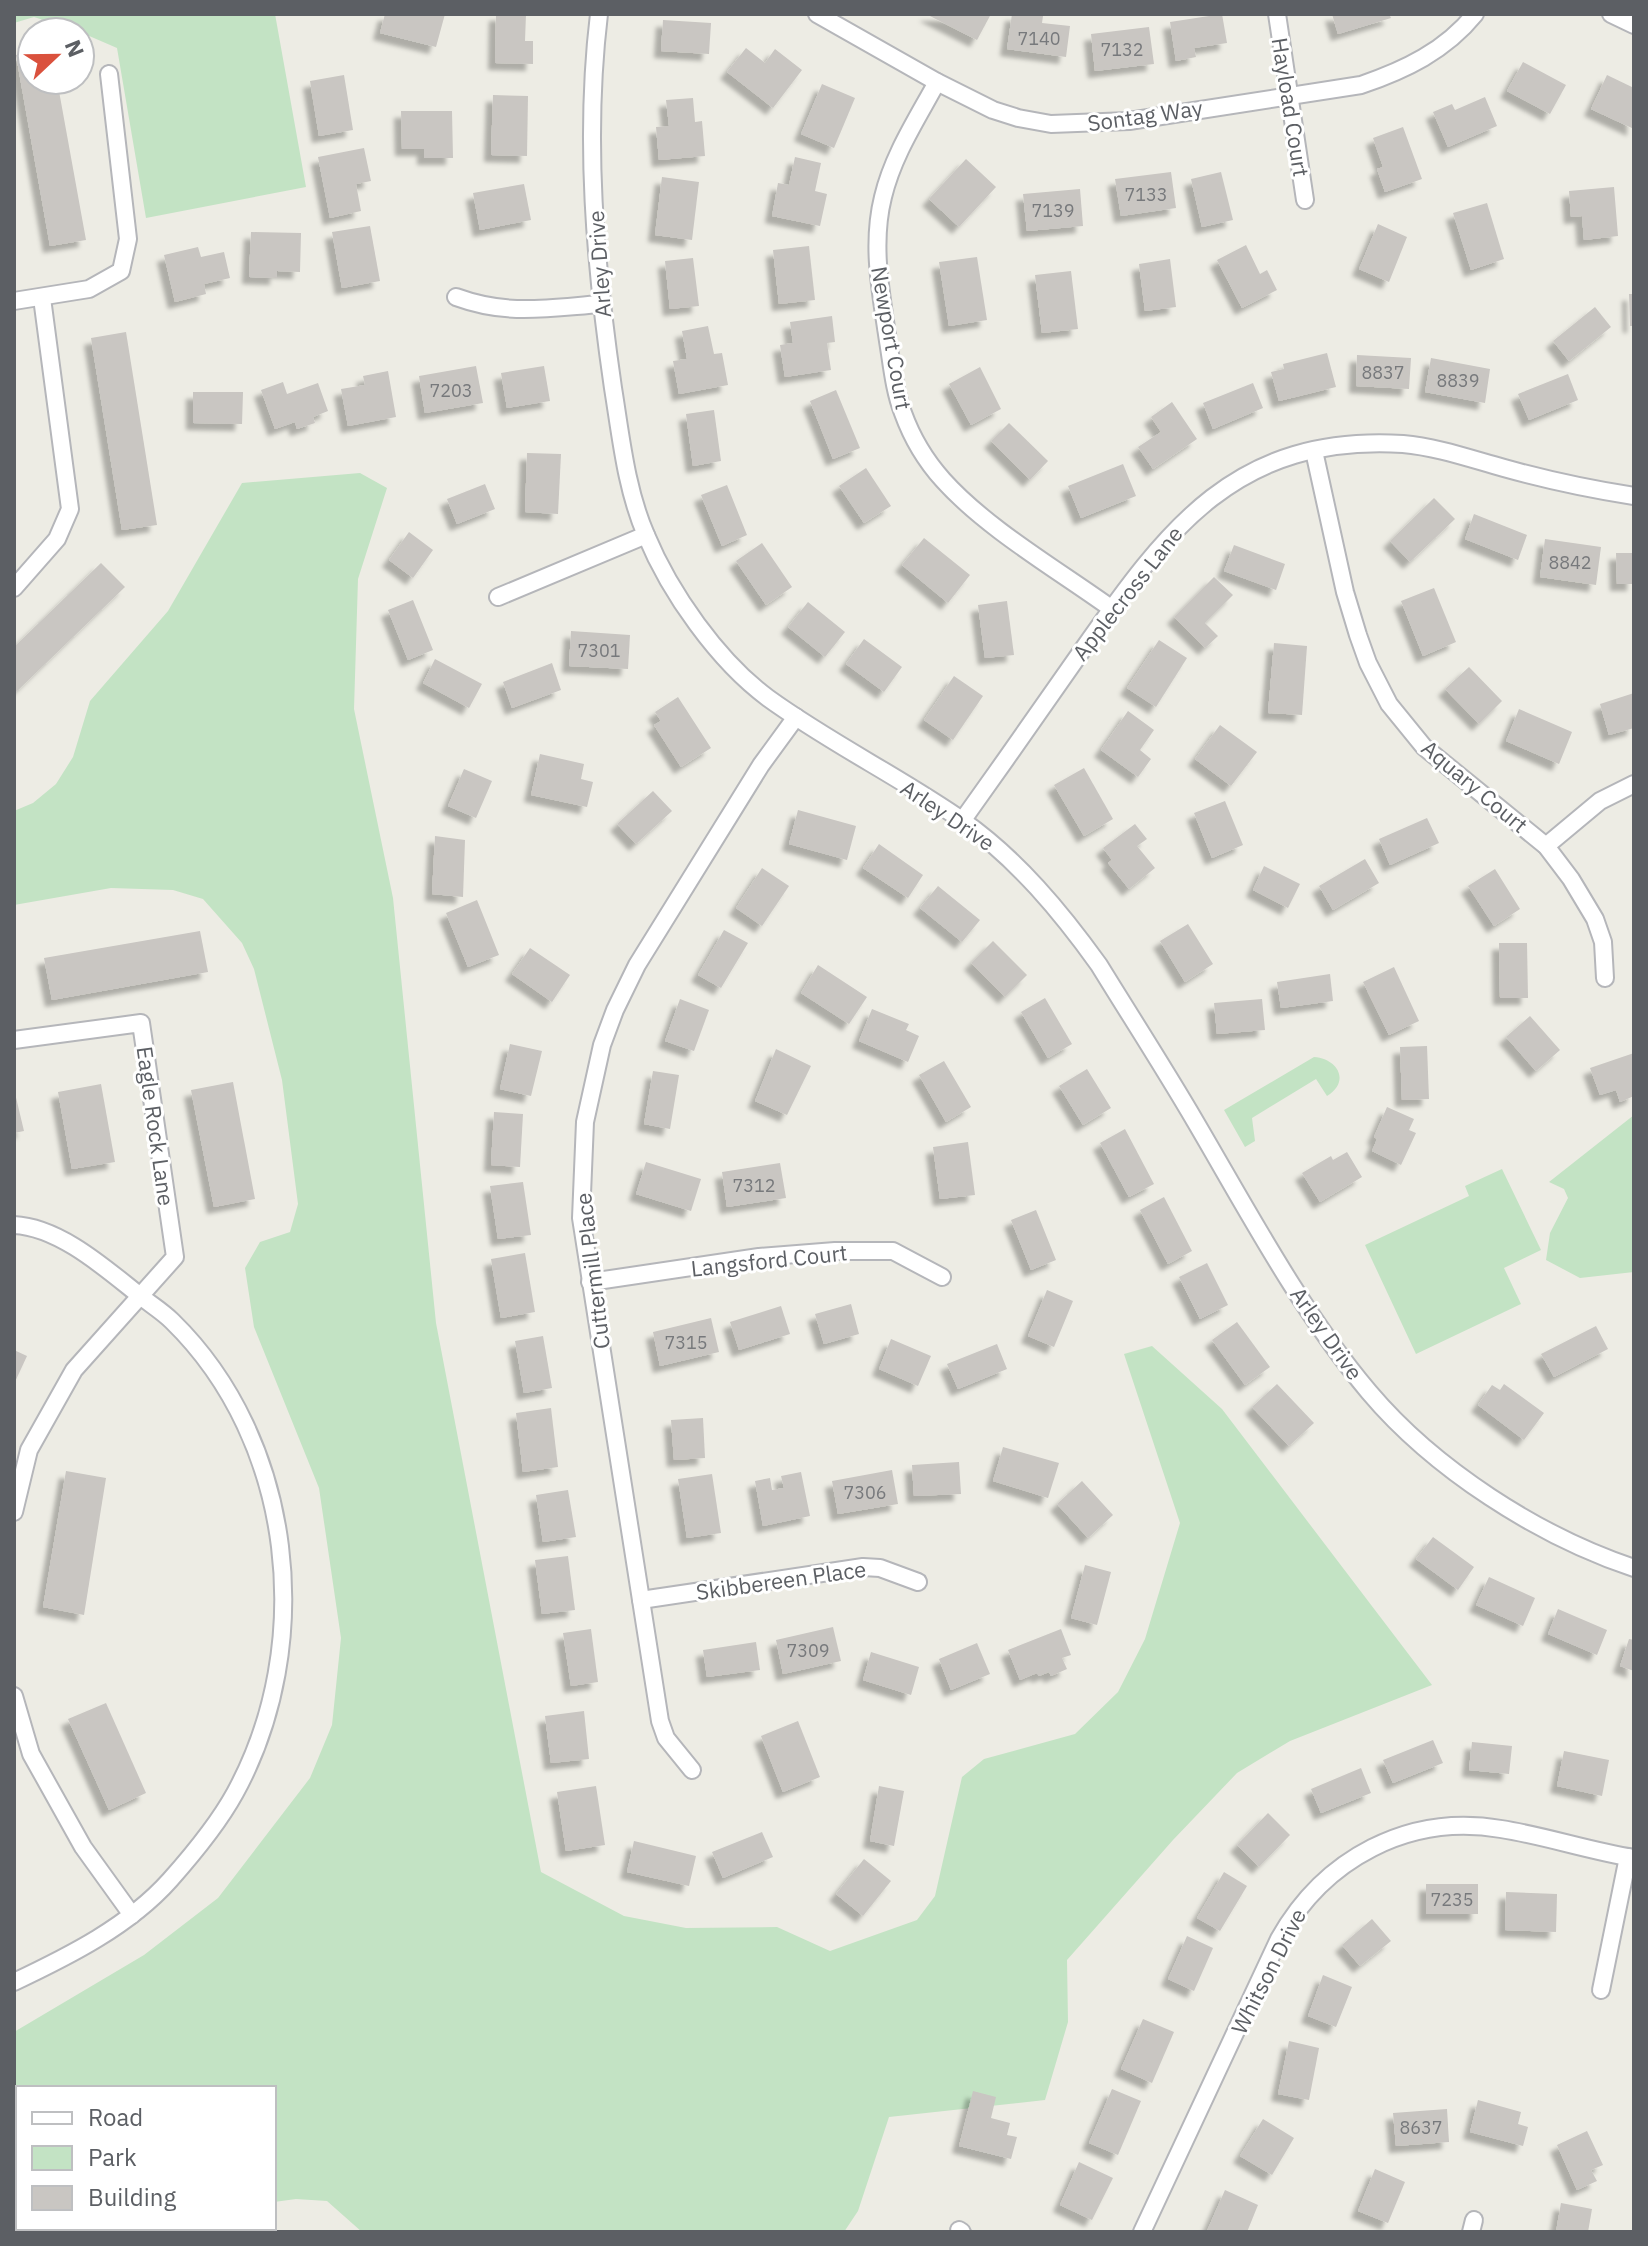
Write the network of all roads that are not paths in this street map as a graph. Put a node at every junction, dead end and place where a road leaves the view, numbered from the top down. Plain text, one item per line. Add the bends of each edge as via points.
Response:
1 (599, 14) edge
2 (817, 14) edge
3 (1277, 14) edge
4 (1475, 14) edge
5 (1611, 14) edge
6 (1634, 25) edge
7 (109, 74) dead end
8 (937, 82) junction
9 (1289, 96) junction
10 (1305, 200) dead end
11 (456, 297) dead end
12 (42, 298) junction
13 (14, 301) edge
14 (601, 304) junction
15 (1314, 451) junction
16 (1634, 496) edge
17 (646, 535) junction
18 (14, 588) edge
19 (498, 597) dead end
20 (1112, 609) junction
21 (796, 717) junction
22 (1634, 784) edge
23 (962, 821) junction
24 (1546, 846) junction
25 (1605, 978) dead end
26 (14, 1040) edge
27 (14, 1225) edge
28 (942, 1277) dead end
29 (590, 1282) junction
30 (138, 1295) junction
31 (14, 1512) edge
32 (1634, 1568) edge
33 (918, 1582) dead end
34 (641, 1600) junction
35 (14, 1696) edge
36 (692, 1770) dead end
37 (1631, 1857) edge
38 (132, 1915) junction
39 (14, 1982) edge
40 (1601, 1990) dead end
41 (1142, 2232) edge

1 - 14 street, Arley Drive via 593,122
2 - 8 street, Sontag Way
3 - 9 street, Hayload Court
4 - 9 street, Sontag Way via 1448,42 1393,74 1361,85
5 - 6 street
7 - 12 street via 128,239 121,271 89,289
8 - 9 street, Sontag Way via 993,110 1067,125 1129,121
8 - 20 street, Newport Court via 894,164 878,225 879,282 902,410 925,458 958,495
9 - 10 street, Hayload Court
11 - 14 street via 515,311
12 - 13 street
12 - 18 street via 70,509 57,539
14 - 17 street, Arley Drive via 623,452
15 - 16 street, Applecross Lane via 1358,442 1408,445 1573,487
15 - 20 street, Applecross Lane via 1260,468 1208,500 1171,533
15 - 24 street, Aquary Court via 1345,592 1368,663 1389,704 1424,747
17 - 19 street
17 - 21 street, Arley Drive via 705,633 751,684
20 - 23 street, Applecross Lane
21 - 23 street, Arley Drive
21 - 29 street, Cuttermill Place via 652,940 615,1010 585,1122 581,1218
22 - 24 street via 1592,806
23 - 32 street, Arley Drive via 1025,876 1099,965 1320,1328 1368,1391 1414,1438 1471,1483 1568,1542
24 - 25 street, Aquary Court via 1595,919 1603,942
26 - 30 street, Eagle Rock Lane via 141,1023 175,1257
27 - 30 street via 63,1241 102,1263
28 - 29 street, Langsford Court via 893,1251 835,1251
29 - 34 street, Cuttermill Place
30 - 31 street via 66,1383 29,1450
30 - 38 street via 172,1320 199,1352 240,1416 278,1530 284,1609 274,1693 235,1793 169,1881
33 - 34 street, Skibbereen Place via 863,1567
34 - 36 street, Cuttermill Place via 660,1721 666,1738
35 - 38 street via 31,1754 83,1847
37 - 40 street
37 - 41 street, Whitson Drive via 1499,1828 1452,1827 1385,1841 1339,1867 1301,1904 1279,1939
38 - 39 street via 58,1962

